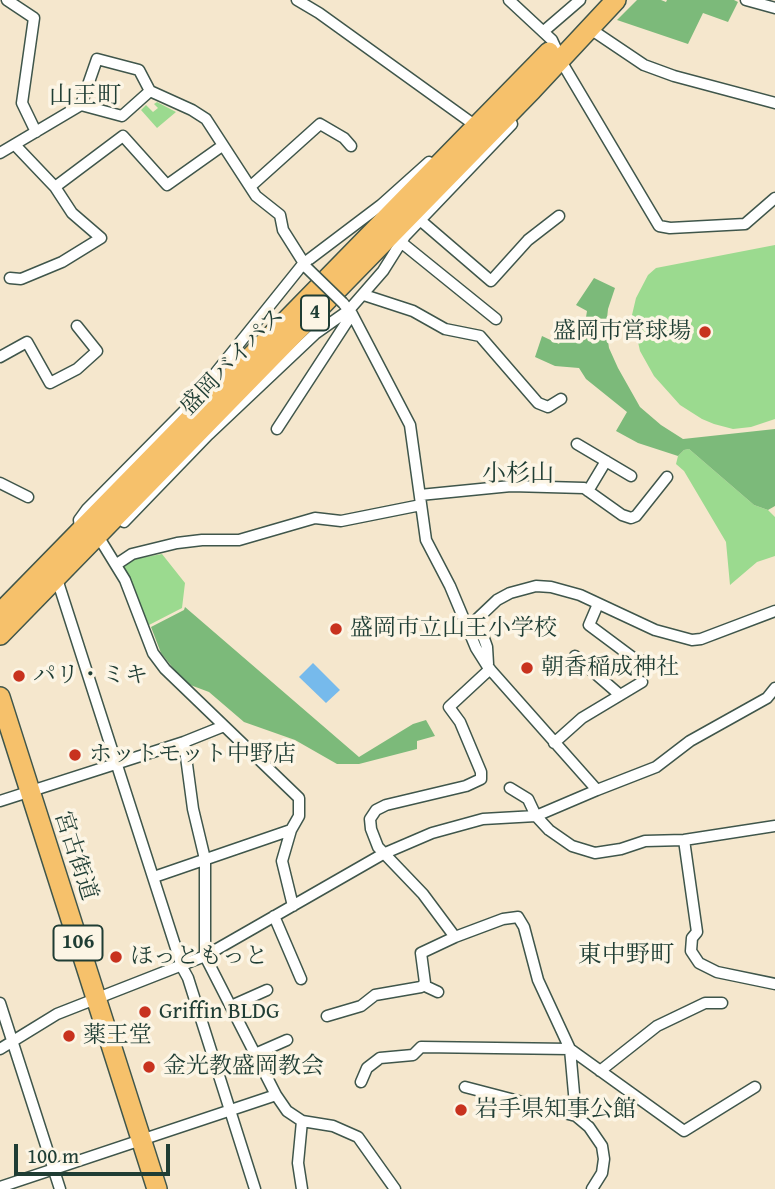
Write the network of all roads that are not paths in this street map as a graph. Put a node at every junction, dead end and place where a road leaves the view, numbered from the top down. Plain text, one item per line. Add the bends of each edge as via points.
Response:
1 (7, 0) edge
2 (297, 0) edge
3 (509, 0) edge
4 (580, 0) edge
5 (602, 0) edge
6 (615, 0) edge
7 (746, 0) edge
8 (762, 2) edge
9 (775, 8) edge
10 (589, 28) junction
11 (553, 45) junction
12 (531, 90) junction
13 (149, 92) junction
14 (775, 103) edge
15 (81, 105) junction
16 (476, 127) junction
17 (36, 132) junction
18 (15, 145) junction
19 (222, 146) junction
20 (351, 146) dead end
21 (0, 153) edge
22 (251, 186) junction
23 (55, 187) junction
24 (775, 198) edge
25 (775, 208) edge
26 (763, 209) junction
27 (559, 216) dead end
28 (420, 220) junction
29 (402, 243) junction
30 (305, 266) junction
31 (10, 278) dead end
32 (364, 295) junction
33 (348, 309) junction
34 (496, 318) dead end
35 (77, 326) dead end
36 (0, 356) edge
37 (561, 399) dead end
38 (277, 429) dead end
39 (577, 444) dead end
40 (606, 461) junction
41 (631, 476) dead end
42 (667, 477) dead end
43 (0, 483) edge
44 (588, 491) junction
45 (28, 497) dead end
46 (420, 500) junction
47 (89, 533) junction
48 (117, 564) junction
49 (57, 579) junction
50 (598, 604) junction
51 (775, 611) edge
52 (0, 613) edge
53 (0, 635) edge
54 (575, 656) dead end
55 (647, 660) dead end
56 (489, 668) junction
57 (642, 682) dead end
58 (775, 688) edge
59 (620, 695) junction
60 (0, 697) edge
61 (224, 726) junction
62 (184, 742) junction
63 (554, 743) junction
64 (116, 763) junction
65 (510, 788) dead end
66 (597, 790) junction
67 (29, 792) junction
68 (0, 801) edge
69 (536, 816) junction
70 (775, 826) edge
71 (291, 830) junction
72 (684, 840) junction
73 (383, 854) junction
74 (205, 859) junction
75 (154, 877) junction
76 (293, 906) junction
77 (274, 916) junction
78 (455, 937) junction
79 (205, 956) junction
80 (182, 967) junction
81 (301, 979) dead end
82 (775, 984) edge
83 (423, 985) junction
84 (267, 990) dead end
85 (439, 992) dead end
86 (95, 998) junction
87 (0, 1003) edge
88 (722, 1003) dead end
89 (230, 1006) junction
90 (327, 1016) dead end
91 (287, 1040) dead end
92 (13, 1041) junction
93 (0, 1049) edge
94 (570, 1049) junction
95 (255, 1054) junction
96 (600, 1071) junction
97 (360, 1082) dead end
98 (465, 1087) dead end
99 (755, 1087) dead end
100 (276, 1095) junction
101 (230, 1112) junction
102 (576, 1116) junction
103 (302, 1121) junction
104 (142, 1140) junction
105 (53, 1170) junction
106 (0, 1187) edge
107 (60, 1189) edge
108 (157, 1189) edge
109 (255, 1189) edge
110 (302, 1189) edge
111 (395, 1189) edge
112 (592, 1189) edge

1 - 17 street via 34,18 22,103
2 - 16 street
3 - 11 street
4 - 11 street
5 - 11 highway, 盛岡バイパス / 4
6 - 10 highway, 盛岡バイパス / 4
7 - 8 street
8 - 9 street
10 - 11 highway, 盛岡バイパス / 4
10 - 14 street via 643,65
11 - 12 highway, 盛岡バイパス / 4
11 - 16 highway, 盛岡バイパス / 4
11 - 26 street via 659,226 745,224
12 - 28 street via 520,115
12 - 47 highway, 盛岡バイパス / 4
13 - 15 street via 122,116
13 - 15 street via 139,71 97,59
13 - 19 street via 205,119
15 - 17 street
16 - 30 street via 464,131
16 - 47 highway, 盛岡バイパス / 4
17 - 18 street
18 - 21 street
18 - 23 street
19 - 22 street
19 - 23 street via 167,185 123,136
20 - 22 street via 320,124
22 - 30 street via 280,215 283,230
23 - 31 street via 72,213 101,238 62,262 21,279
24 - 26 street
25 - 26 street
27 - 28 street via 528,240 491,281
28 - 29 street
29 - 32 street
29 - 34 street
30 - 33 street, bridge
30 - 47 street via 189,406 87,509 79,520
32 - 33 street
32 - 37 street via 414,311 446,329 480,336 538,403 548,407
33 - 38 street
33 - 46 street via 410,425
33 - 47 street via 208,435 117,528
35 - 36 street via 97,351 77,369 50,383 27,342
39 - 40 street
40 - 41 street
40 - 44 street
42 - 44 street via 631,518
43 - 45 street
44 - 46 street via 511,486
46 - 48 street via 341,521 315,518 239,540 177,543 132,554
46 - 56 street via 429,547
47 - 48 street
47 - 49 highway, 盛岡バイパス / 4
47 - 52 highway, 盛岡バイパス / 4
48 - 61 street via 153,653
49 - 53 highway, 盛岡バイパス / 4
49 - 64 street
50 - 51 street via 655,631 692,640
50 - 55 street via 589,625 644,666
50 - 56 street via 565,590 536,586 497,600 477,619
54 - 59 street
56 - 63 street
56 - 73 street via 449,707 460,722 481,779 376,810 370,829
57 - 59 street
58 - 66 street via 767,698 690,741 656,768
59 - 63 street via 582,718
60 - 67 highway, 宮古街道 / 106
61 - 62 street
61 - 71 street via 299,798 299,816
62 - 64 street
62 - 74 street
63 - 66 street
64 - 67 street
64 - 75 street
65 - 69 street via 528,799
66 - 69 street
67 - 68 street
67 - 86 highway, 宮古街道 / 106
69 - 72 street via 572,846 594,853 645,841
69 - 73 street via 483,819 432,833
70 - 72 street
71 - 74 street
71 - 76 street via 282,861
72 - 82 street via 697,932 691,951 699,963 717,972
73 - 76 street
73 - 78 street via 423,894
74 - 75 street
74 - 79 street
75 - 80 street
76 - 77 street
77 - 79 street
77 - 81 street
78 - 83 street via 421,953
78 - 94 street via 518,917 538,980
79 - 80 street
79 - 89 street
80 - 86 street
80 - 101 street
83 - 85 street
83 - 90 street via 375,995 361,1006
84 - 89 street
86 - 92 street
86 - 104 highway, 宮古街道 / 106
87 - 92 street
88 - 96 street via 705,1003 657,1026
89 - 95 street
91 - 95 street
92 - 93 street
92 - 105 street
94 - 96 street
94 - 97 street via 421,1047 413,1055 380,1059 367,1068
94 - 102 street
95 - 100 street
96 - 99 street via 684,1131
98 - 102 street
100 - 101 street
100 - 103 street via 287,1111
101 - 104 street
101 - 109 street
102 - 112 street via 602,1146 602,1174
103 - 110 street via 298,1163
103 - 111 street via 333,1126 358,1137
104 - 105 street
104 - 108 highway, 宮古街道 / 106
105 - 106 street
105 - 107 street

